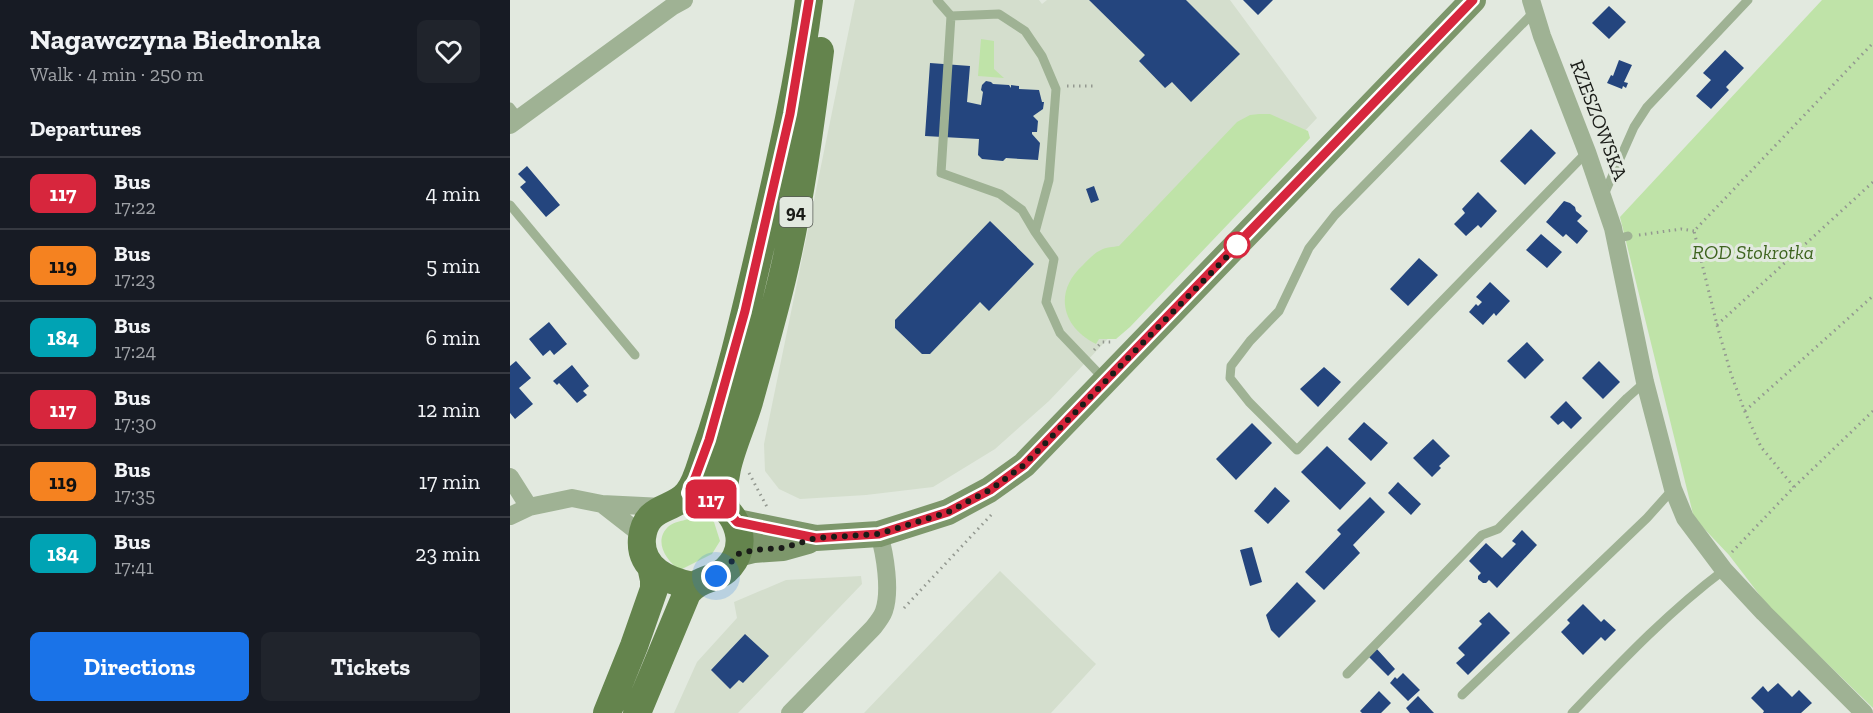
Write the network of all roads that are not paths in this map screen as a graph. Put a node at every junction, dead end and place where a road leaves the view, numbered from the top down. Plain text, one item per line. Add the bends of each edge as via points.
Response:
1 (684, 0) edge
2 (809, 0) edge
3 (827, 0) edge
4 (937, 0) edge
5 (1473, 0) edge
6 (1748, 0) edge
7 (1533, 6) edge
8 (951, 16) junction
9 (513, 117) edge
10 (1587, 152) junction
11 (1603, 196) junction
12 (510, 205) edge
13 (1035, 232) junction
14 (635, 355) dead end
15 (1106, 381) junction
16 (1645, 382) junction
17 (510, 477) edge
18 (1673, 489) junction
19 (688, 493) junction
20 (602, 504) junction
21 (529, 507) junction
22 (663, 507) junction
23 (732, 515) junction
24 (510, 516) edge
25 (879, 534) junction
26 (643, 536) junction
27 (816, 538) junction
28 (738, 554) junction
29 (1724, 563) junction
30 (651, 566) junction
31 (693, 586) junction
32 (1347, 674) dead end
33 (1462, 695) dead end
34 (1858, 711) edge
35 (607, 713) edge
36 (637, 713) edge
37 (790, 713) edge
38 (1572, 713) edge

1 - 9 street
2 - 19 main road, 94 via 790,114 745,311 709,440
3 - 23 main road, 94 via 808,145 782,280 728,466 723,495
4 - 8 lane
5 - 15 street
6 - 11 lane, RZESZOWSKA via 1647,106
7 - 10 street, RZESZOWSKA
7 - 10 lane via 1335,215 1309,248 1279,311 1231,366 1230,378 1297,450
8 - 13 lane via 941,173 1000,194 1022,210
8 - 13 lane via 999,14 1025,31 1042,56 1056,89 1049,180
10 - 11 street, RZESZOWSKA
11 - 16 street via 1622,237
12 - 14 lane
13 - 15 lane via 1054,259 1046,302 1060,333
15 - 25 street via 1024,465 990,490 948,512
16 - 18 street
16 - 32 lane via 1498,529 1482,535
17 - 21 street
18 - 29 street via 1685,518
18 - 33 lane
19 - 22 main road
19 - 23 main road via 706,497
20 - 21 street via 572,498
20 - 22 street
20 - 26 street
21 - 24 street
22 - 26 main road via 645,525
23 - 27 street
23 - 28 main road, 94 via 741,538
25 - 27 street
25 - 37 street via 887,597 884,613
26 - 30 main road via 642,546
27 - 28 street via 783,548
28 - 31 main road via 723,572
29 - 34 street via 1764,613
29 - 38 lane
30 - 31 main road via 674,582
30 - 35 main road via 654,589
31 - 36 main road

